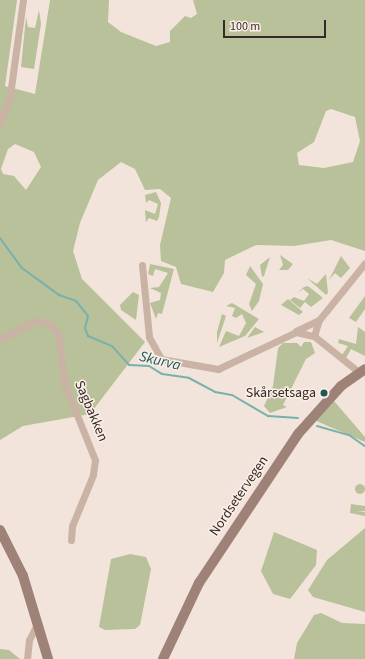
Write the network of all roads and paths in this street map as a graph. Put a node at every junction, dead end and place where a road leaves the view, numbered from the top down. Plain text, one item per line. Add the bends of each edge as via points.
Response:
1 (23, 0) edge
2 (0, 123) edge
3 (365, 263) edge
4 (142, 265) dead end
5 (319, 320) junction
6 (296, 332) junction
7 (314, 336) junction
8 (0, 339) edge
9 (362, 371) edge
10 (0, 530) edge
11 (71, 540) dead end
12 (38, 622) junction
13 (27, 659) edge
14 (48, 659) edge
15 (163, 659) edge

1 - 2 street via 10,95
3 - 5 street
4 - 6 street via 149,337 161,359 218,370
5 - 6 street
5 - 7 street
6 - 7 street
7 - 9 street
8 - 11 street, Sagbakken via 37,320 51,325 58,334 65,385 95,460 93,475 72,526
9 - 15 main road, Nordsetervegen via 326,400 298,434 199,583
10 - 12 main road via 23,576
12 - 13 street via 29,640
12 - 14 main road

